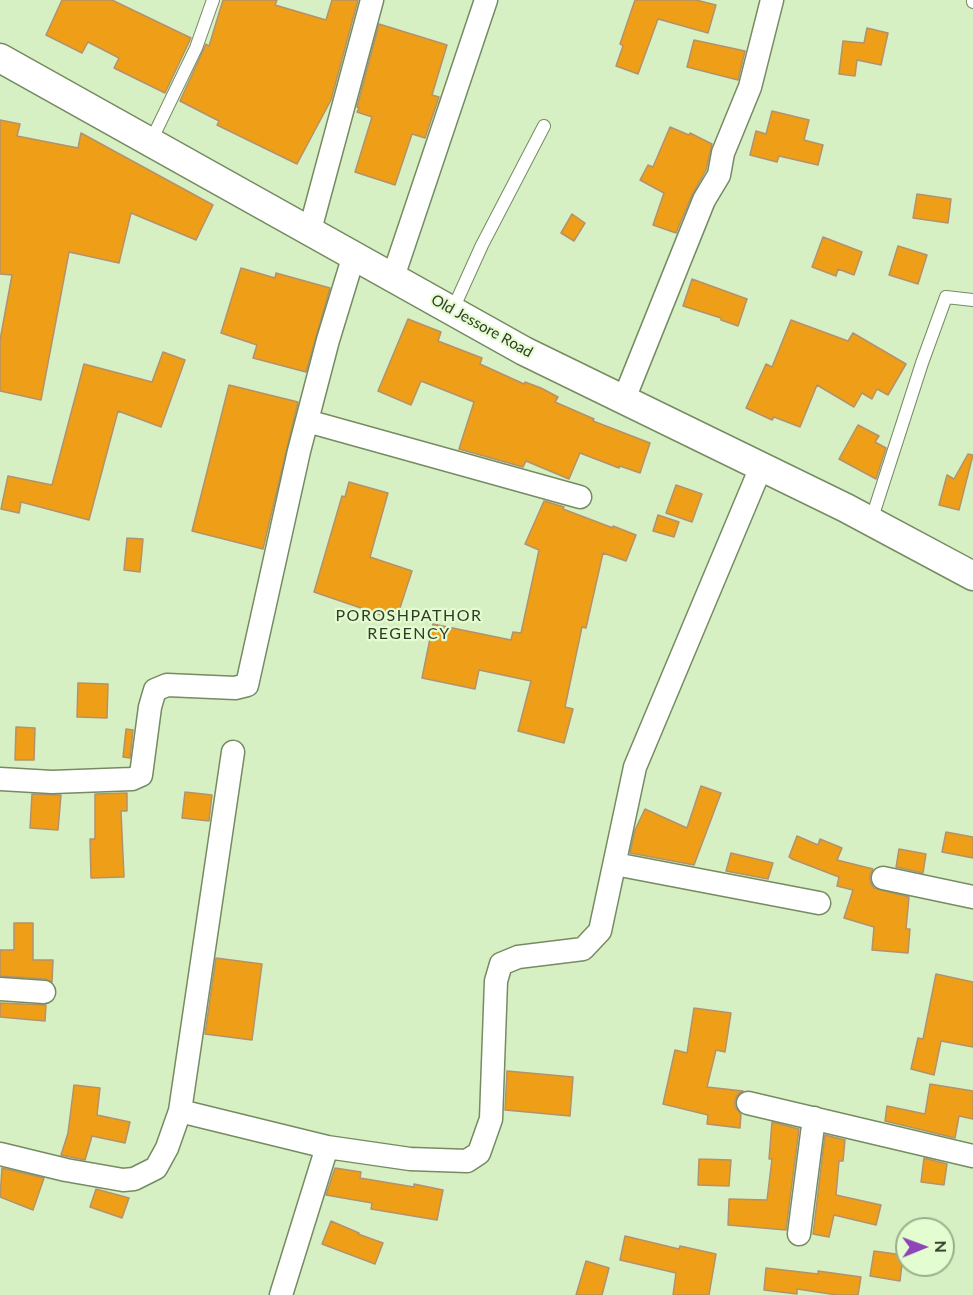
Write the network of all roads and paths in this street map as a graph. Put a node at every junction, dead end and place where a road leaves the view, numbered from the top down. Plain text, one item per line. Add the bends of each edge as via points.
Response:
1 (213, 0) edge
2 (372, 0) edge
3 (486, 0) edge
4 (772, 0) edge
5 (0, 58) edge
6 (544, 126) dead end
7 (151, 141) junction
8 (310, 230) junction
9 (354, 255) junction
10 (393, 277) junction
11 (973, 300) edge
12 (453, 309) junction
13 (624, 399) junction
14 (307, 421) junction
15 (761, 467) junction
16 (580, 497) dead end
17 (871, 522) junction
18 (973, 576) edge
19 (233, 752) dead end
20 (0, 779) edge
21 (615, 864) junction
22 (883, 878) dead end
23 (973, 897) edge
24 (819, 903) dead end
25 (0, 989) edge
26 (44, 992) dead end
27 (748, 1103) dead end
28 (180, 1111) junction
29 (814, 1118) junction
30 (327, 1147) junction
31 (0, 1154) edge
32 (973, 1156) edge
33 (799, 1234) dead end
34 (281, 1295) edge

1 - 7 lane via 196,48
2 - 8 street
3 - 10 street
4 - 13 street via 750,87 723,153 719,175 704,200
5 - 7 street, Old Jessore Road
6 - 12 lane
7 - 8 street, Old Jessore Road
8 - 9 street, Old Jessore Road
9 - 10 street, Old Jessore Road
9 - 14 street
10 - 12 street, Old Jessore Road
11 - 17 lane via 946,297
12 - 13 street, Old Jessore Road via 524,351
13 - 15 street, Old Jessore Road
14 - 16 street
14 - 20 street via 247,686 167,685 155,690 141,775 132,779 52,783
15 - 17 street, Old Jessore Road
15 - 21 street via 635,767
17 - 18 street, Old Jessore Road
19 - 28 street
21 - 24 street
21 - 30 street via 600,932 593,941 583,949 518,957 501,964 496,981 491,1119 479,1153 467,1161 456,1161
22 - 23 street
25 - 26 street
27 - 29 street
28 - 30 street
28 - 31 street via 156,1168 134,1179 66,1170
29 - 32 street
29 - 33 street
30 - 34 street

